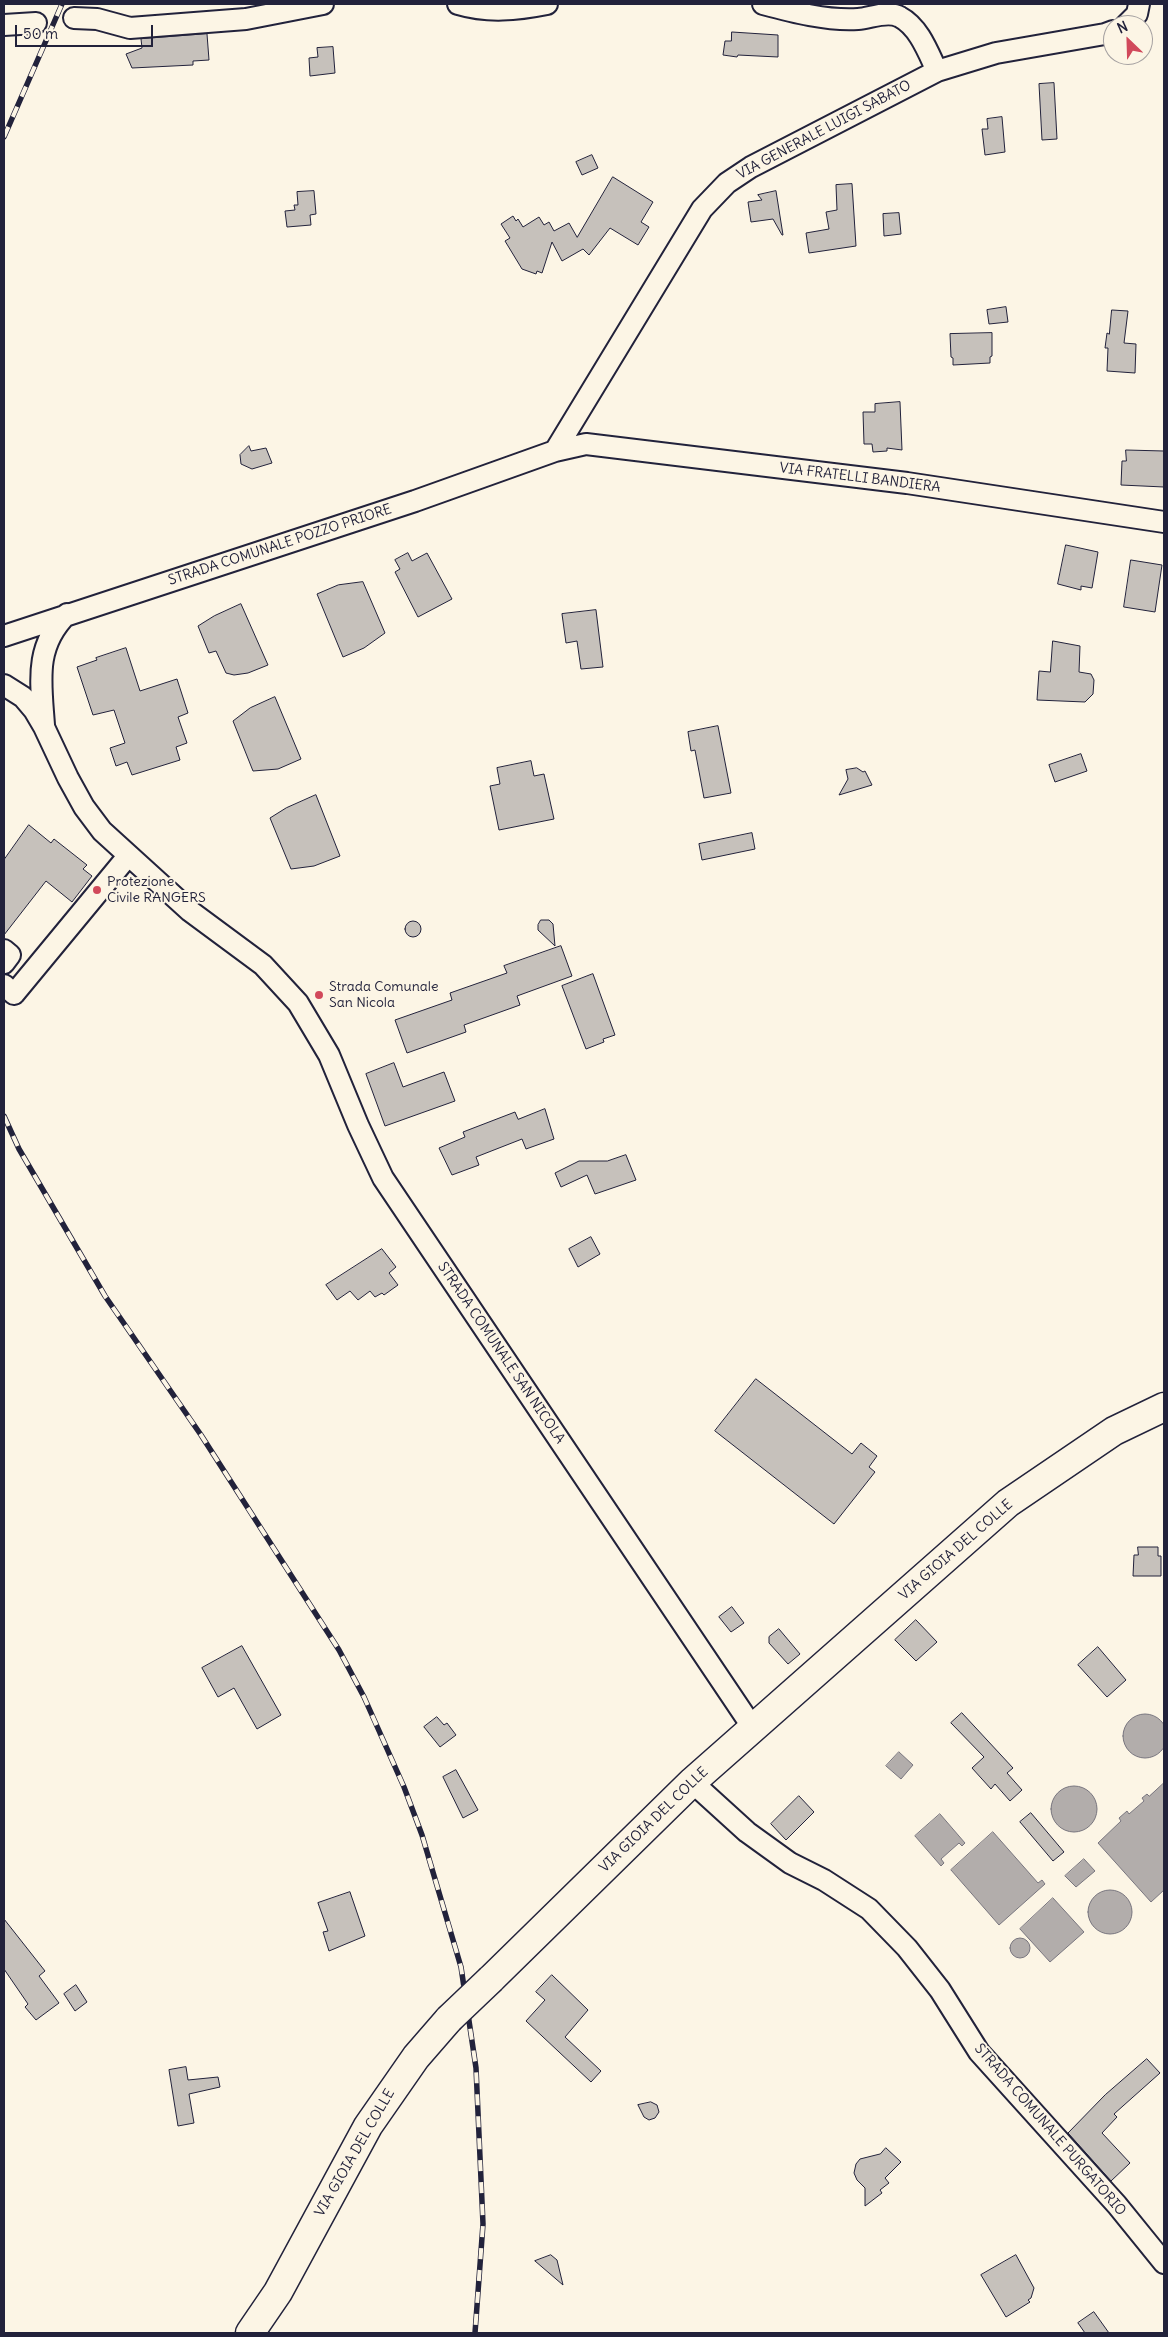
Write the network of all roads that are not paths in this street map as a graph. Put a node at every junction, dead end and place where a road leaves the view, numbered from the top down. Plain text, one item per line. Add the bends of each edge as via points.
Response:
1 (323, 4) edge
2 (458, 4) edge
3 (547, 4) edge
4 (763, 4) edge
5 (74, 18) dead end
6 (36, 23) dead end
7 (4, 25) edge
8 (1103, 34) edge
9 (937, 71) junction
10 (555, 450) junction
11 (1164, 522) edge
12 (67, 614) junction
13 (4, 636) edge
14 (4, 685) edge
15 (44, 727) junction
16 (128, 856) junction
17 (4, 950) edge
18 (4, 963) edge
19 (4, 985) edge
20 (1164, 1407) edge
21 (753, 1728) junction
22 (692, 1782) junction
23 (1164, 2263) edge
24 (250, 2333) edge

1 - 5 street via 246,19 130,28 97,19
2 - 3 street via 499,10
4 - 9 street via 835,19 883,14 899,16 914,28
6 - 7 street
8 - 9 street, VIA GENERALE LUIGI SABATO via 996,53
9 - 10 street, VIA GENERALE LUIGI SABATO via 751,167 727,183 702,209
10 - 11 street, VIA FRATELLI BANDIERA via 586,444 605,446 907,483
10 - 12 street, STRADA COMUNALE POZZO PRIORE via 414,501
12 - 13 street, STRADA COMUNALE POZZO PRIORE
12 - 15 street via 49,638 43,653
14 - 15 street via 23,697
15 - 16 street, STRADA COMUNALE SAN NICOLA via 84,807 102,832
16 - 19 street via 14,994
16 - 21 street, STRADA COMUNALE SAN NICOLA via 190,911 263,965 298,1003 330,1055 383,1178
17 - 18 street via 10,955
20 - 21 main road, VIA GIOIA DEL COLLE via 1114,1431 1008,1503
21 - 22 main road, VIA GIOIA DEL COLLE
22 - 23 street, STRADA COMUNALE PURGATORIO via 747,1832 790,1863 870,1909 940,1990 978,2052 1117,2205
22 - 24 main road, VIA GIOIA DEL COLLE, bridge via 449,2019 416,2057 368,2126 278,2292

